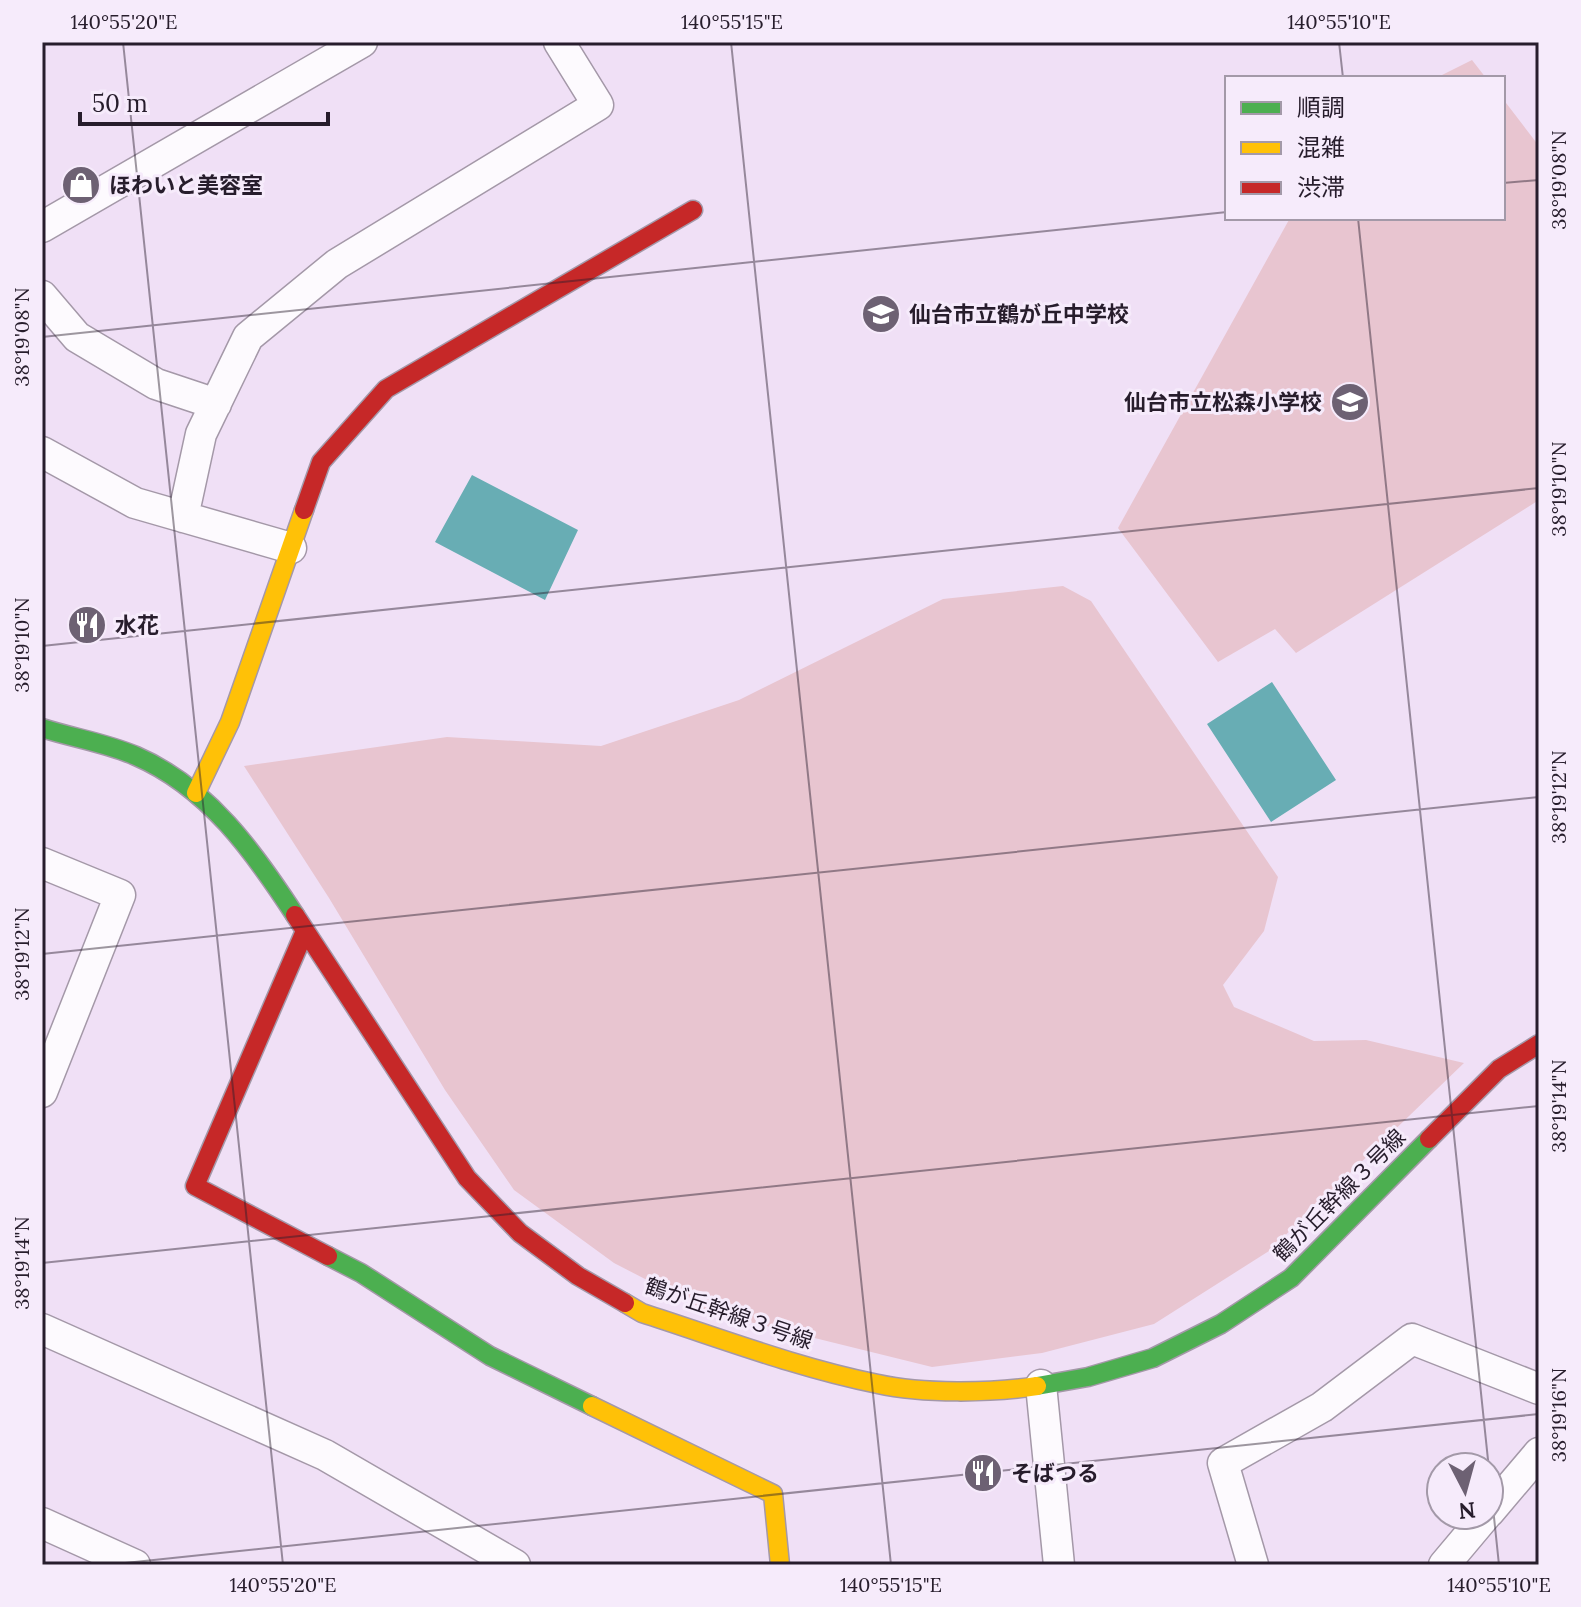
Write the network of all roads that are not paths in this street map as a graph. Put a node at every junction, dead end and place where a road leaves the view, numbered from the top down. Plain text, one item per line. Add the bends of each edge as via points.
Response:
1 (362, 42) edge
2 (559, 42) edge
3 (693, 210) dead end
4 (42, 227) edge
5 (42, 296) edge
6 (216, 404) junction
7 (42, 452) edge
8 (183, 517) junction
9 (291, 548) junction
10 (42, 728) edge
11 (196, 793) junction
12 (42, 863) edge
13 (305, 931) junction
14 (1539, 1044) edge
15 (42, 1092) edge
16 (42, 1329) edge
17 (1041, 1385) junction
18 (1539, 1389) edge
19 (1539, 1453) edge
20 (1505, 1493) edge
21 (42, 1523) edge
22 (1474, 1531) edge
23 (1450, 1563) edge
24 (135, 1565) edge
25 (515, 1565) edge
26 (780, 1565) edge
27 (1059, 1565) edge
28 (1253, 1565) edge

1 - 4 street
2 - 6 street via 598,105 337,264 248,337
3 - 9 street via 386,389 321,462
5 - 6 street via 77,337 156,384
6 - 8 street via 201,434
7 - 8 street via 135,503
8 - 9 street
9 - 11 street via 230,722
10 - 11 street, 鶴が丘幹線３号線 via 139,757
11 - 13 street, 鶴が丘幹線３号線 via 257,857
12 - 15 street via 120,895
13 - 17 street, 鶴が丘幹線３号線 via 467,1178 520,1233 578,1276 642,1313 880,1385 943,1390
13 - 26 street via 195,1186 361,1273 490,1356 773,1494
14 - 17 street, 鶴が丘幹線３号線 via 1499,1069 1291,1278 1221,1324 1153,1358
16 - 25 street via 325,1455
17 - 27 street
18 - 28 street via 1412,1339 1322,1407 1223,1463
19 - 20 street
21 - 24 street
22 - 23 street

